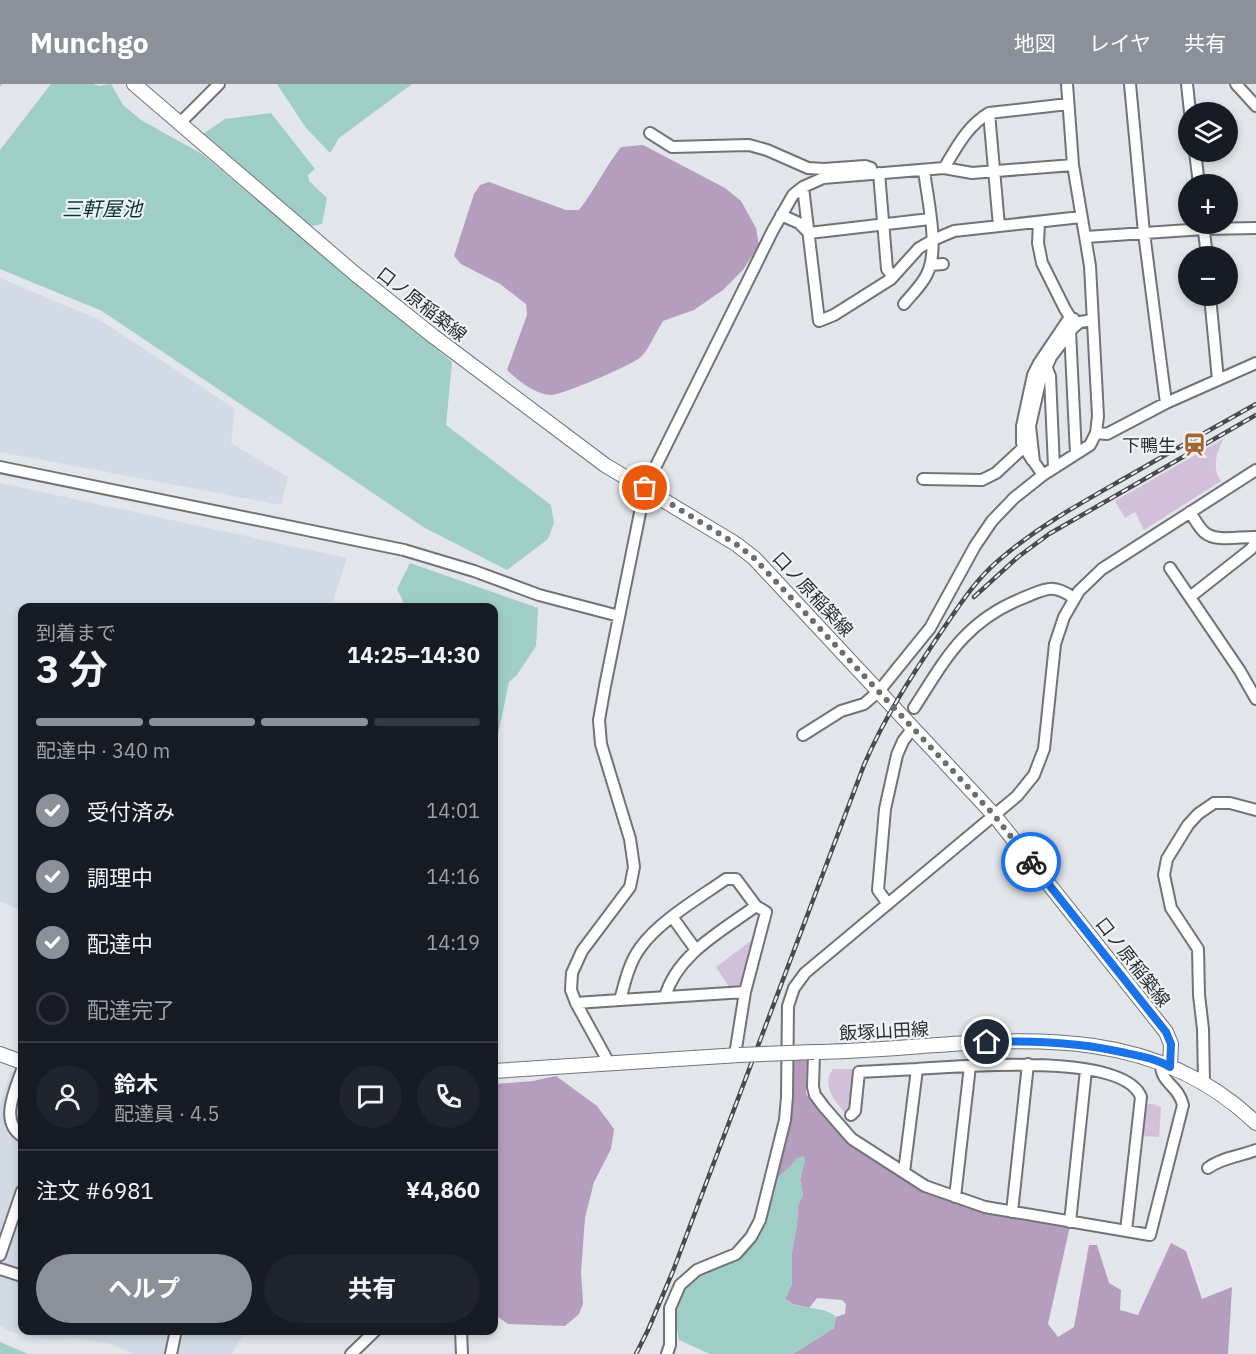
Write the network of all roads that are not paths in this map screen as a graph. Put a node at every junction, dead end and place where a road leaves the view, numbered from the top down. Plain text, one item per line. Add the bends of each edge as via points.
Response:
1 (134, 84) edge
2 (219, 84) edge
3 (1066, 84) edge
4 (1130, 84) edge
5 (1187, 84) edge
6 (1236, 84) edge
7 (1189, 102) edge
8 (1068, 104) junction
9 (1256, 106) edge
10 (989, 113) junction
11 (180, 123) junction
12 (650, 133) dead end
13 (1073, 165) junction
14 (944, 168) junction
15 (924, 170) junction
16 (994, 171) junction
17 (876, 174) junction
18 (803, 187) junction
19 (781, 216) junction
20 (1081, 218) junction
21 (930, 219) junction
22 (1039, 222) junction
23 (884, 225) junction
24 (999, 226) junction
25 (1238, 227) edge
26 (1256, 228) edge
27 (1178, 229) edge
28 (809, 233) junction
29 (1144, 233) junction
30 (1086, 237) junction
31 (933, 240) junction
32 (943, 264) dead end
33 (931, 265) junction
34 (893, 276) junction
35 (904, 304) dead end
36 (1211, 306) edge
37 (1075, 320) junction
38 (1093, 320) junction
39 (1070, 331) junction
40 (1256, 363) edge
41 (1046, 366) junction
42 (1218, 380) junction
43 (1166, 403) junction
44 (1096, 433) junction
45 (1024, 447) junction
46 (1076, 454) junction
47 (1034, 462) junction
48 (0, 467) edge
49 (1054, 467) junction
50 (1256, 470) edge
51 (1042, 475) junction
52 (923, 479) dead end
53 (645, 488) junction
54 (1190, 512) junction
55 (1256, 537) edge
56 (1256, 542) edge
57 (1170, 568) dead end
58 (1190, 597) junction
59 (1074, 598) junction
60 (619, 616) junction
61 (879, 691) junction
62 (1256, 699) edge
63 (914, 708) dead end
64 (914, 728) junction
65 (803, 735) dead end
66 (1256, 810) edge
67 (995, 816) junction
68 (888, 904) junction
69 (756, 906) junction
70 (673, 918) junction
71 (696, 950) junction
72 (745, 992) junction
73 (665, 997) junction
74 (620, 1000) junction
75 (576, 1003) junction
76 (814, 1052) junction
77 (0, 1054) edge
78 (737, 1055) junction
79 (18, 1061) edge
80 (609, 1063) junction
81 (1028, 1064) junction
82 (1166, 1064) junction
83 (970, 1066) junction
84 (917, 1069) junction
85 (1086, 1070) junction
86 (498, 1071) edge
87 (18, 1080) edge
88 (1204, 1083) junction
89 (851, 1115) dead end
90 (1256, 1123) edge
91 (18, 1134) edge
92 (1256, 1150) edge
93 (1208, 1168) dead end
94 (904, 1172) junction
95 (955, 1197) junction
96 (18, 1203) edge
97 (1012, 1212) junction
98 (1070, 1222) junction
99 (1125, 1231) junction
100 (0, 1255) edge
101 (0, 1269) edge
102 (18, 1275) edge
103 (175, 1335) edge
104 (371, 1335) edge
105 (461, 1335) edge
106 (171, 1354) edge
107 (351, 1354) edge
108 (462, 1354) edge
109 (667, 1354) edge

1 - 11 main road, 口ノ原稲築線
2 - 11 street
3 - 8 street
4 - 29 street
5 - 7 street
6 - 9 street
8 - 10 street
8 - 13 street
10 - 14 street via 966,132
10 - 16 street
11 - 53 main road, 口ノ原稲築線 via 433,336 605,465
12 - 17 street via 672,147 749,145 808,168 865,166
13 - 16 street
13 - 20 street
14 - 15 street
14 - 16 street via 972,173
15 - 17 street
15 - 21 street
16 - 24 street
17 - 18 street via 823,178
17 - 23 street
18 - 19 street
18 - 28 street
19 - 28 street via 799,223
19 - 53 street
20 - 22 street
20 - 30 street
21 - 23 street
21 - 31 street
22 - 24 street
22 - 37 street via 1042,263
23 - 28 street
23 - 34 street via 887,269
24 - 31 street via 954,231
25 - 26 street
27 - 29 street
28 - 34 street via 819,321
29 - 30 street
29 - 43 street
30 - 38 street
31 - 33 street
31 - 34 street via 919,248
32 - 33 street
33 - 35 street
36 - 42 street
37 - 38 street
37 - 39 street
37 - 45 street via 1033,375 1022,426
38 - 44 street
39 - 41 street
39 - 46 street
40 - 42 street
41 - 47 street via 1031,417
41 - 49 street via 1050,376
42 - 43 street
43 - 44 street via 1107,434
44 - 46 street via 1089,445
45 - 47 street
45 - 52 street via 996,473 982,480
46 - 49 street
47 - 51 street
48 - 60 street via 404,550 539,595
49 - 51 street
50 - 54 street
51 - 61 street via 992,521 930,628
53 - 60 street
53 - 61 main road, 口ノ原稲築線 via 754,558
54 - 55 street via 1209,535
54 - 59 street via 1102,569
56 - 58 street
57 - 58 street
58 - 62 street
59 - 63 street via 1049,588 1012,602 980,621 959,641
59 - 67 street via 1055,644 1047,733 1040,763 1028,783
60 - 75 street via 599,720 601,744 630,839 634,867 630,887 582,951 572,973 571,990
61 - 64 main road, 口ノ原稲築線
61 - 65 street via 864,704 841,711
64 - 67 main road, 口ノ原稲築線
64 - 68 street via 897,755 885,809 878,890
66 - 88 street via 1214,803 1188,825 1167,859 1164,875 1171,908 1198,949
67 - 68 street
67 - 82 main road, 口ノ原稲築線 via 1166,1032 1171,1044
68 - 109 street via 805,973 794,988 788,1006 785,1120 760,1220 736,1254 697,1270 680,1285 670,1308
69 - 70 street via 736,879 726,879
69 - 71 street
69 - 72 street via 766,912
70 - 71 street
70 - 74 street via 639,949
71 - 73 street via 675,973
72 - 73 street
72 - 78 street
73 - 74 street
74 - 75 street
75 - 80 street
76 - 78 main road, 飯塚山田線, bridge
76 - 82 main road, 飯塚山田線 via 1031,1040 1104,1047
76 - 94 street via 813,1087 824,1107 852,1138
77 - 79 main road
78 - 80 main road, 飯塚山田線
80 - 86 main road, 飯塚山田線
81 - 83 street
81 - 85 street
81 - 97 street
82 - 88 main road, 飯塚山田線
82 - 99 street via 1161,1072 1176,1089 1183,1105 1150,1235
83 - 84 street
83 - 95 street
84 - 89 street via 859,1072 855,1111
84 - 94 street
85 - 98 street
85 - 99 street via 1134,1085 1142,1097
87 - 91 street via 6,1116 10,1129
88 - 90 main road, 飯塚山田線
92 - 93 street
94 - 95 street via 925,1186
95 - 97 street
96 - 100 street
97 - 98 street
98 - 99 street
101 - 102 street
103 - 106 street
104 - 107 street
105 - 108 street

